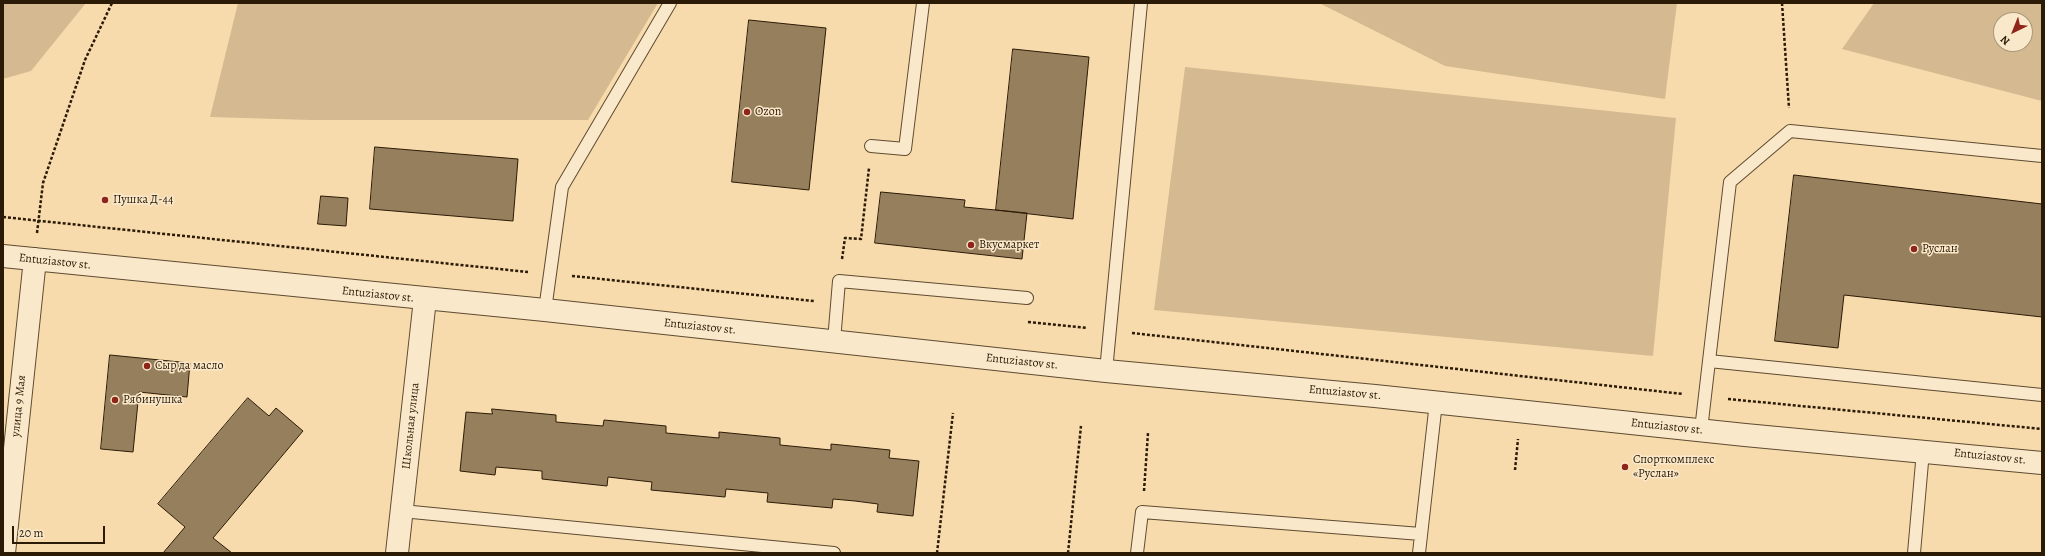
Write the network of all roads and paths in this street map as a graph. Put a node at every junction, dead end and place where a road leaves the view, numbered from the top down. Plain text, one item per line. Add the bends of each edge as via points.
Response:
1 (112, 3) edge
2 (670, 3) edge
3 (922, 3) edge
4 (1141, 3) edge
5 (1782, 3) edge
6 (1790, 131) junction
7 (871, 146) joint
8 (2042, 156) edge
9 (3, 256) edge
10 (35, 259) junction
11 (839, 281) junction
12 (1027, 298) dead end
13 (425, 299) junction
14 (546, 310) junction
15 (1111, 330) junction
16 (834, 341) junction
17 (1709, 361) junction
18 (1106, 371) junction
19 (2042, 395) edge
20 (1705, 396) junction
21 (1436, 402) junction
22 (953, 413) dead end
23 (1081, 426) dead end
24 (2042, 429) edge
25 (1701, 430) junction
26 (1148, 433) dead end
27 (1923, 451) junction
28 (2042, 463) edge
29 (402, 511) junction
30 (1142, 512) junction
31 (1421, 534) junction
32 (4, 553) edge
33 (397, 553) edge
34 (834, 553) edge
35 (937, 553) edge
36 (1068, 553) edge
37 (1137, 553) edge
38 (1419, 553) edge
39 (1914, 553) edge

1 - 10 path via 85,60 43,183
2 - 14 lane via 562,187
3 - 7 lane via 905,149
4 - 15 lane
5 - 6 path
6 - 8 lane
6 - 17 lane via 1730,182
7 - 11 path via 861,239 845,238
9 - 10 street, Entuziastov st.
10 - 13 street, Entuziastov st.
10 - 32 street, улица 9 Мая
11 - 12 lane
11 - 16 lane
13 - 14 street, Entuziastov st.
13 - 29 street, Школьная улица
14 - 16 street, Entuziastov st.
15 - 18 lane
15 - 20 path
16 - 18 street, Entuziastov st.
17 - 19 lane
17 - 20 lane
18 - 21 street, Entuziastov st.
20 - 24 path
20 - 25 lane
21 - 25 street, Entuziastov st.
21 - 31 lane
22 - 35 path
23 - 36 path
25 - 27 street, Entuziastov st.
26 - 30 path
27 - 28 street, Entuziastov st.
27 - 39 lane
29 - 33 street, Школьная улица
29 - 34 lane
30 - 31 lane
30 - 37 lane
31 - 38 lane

